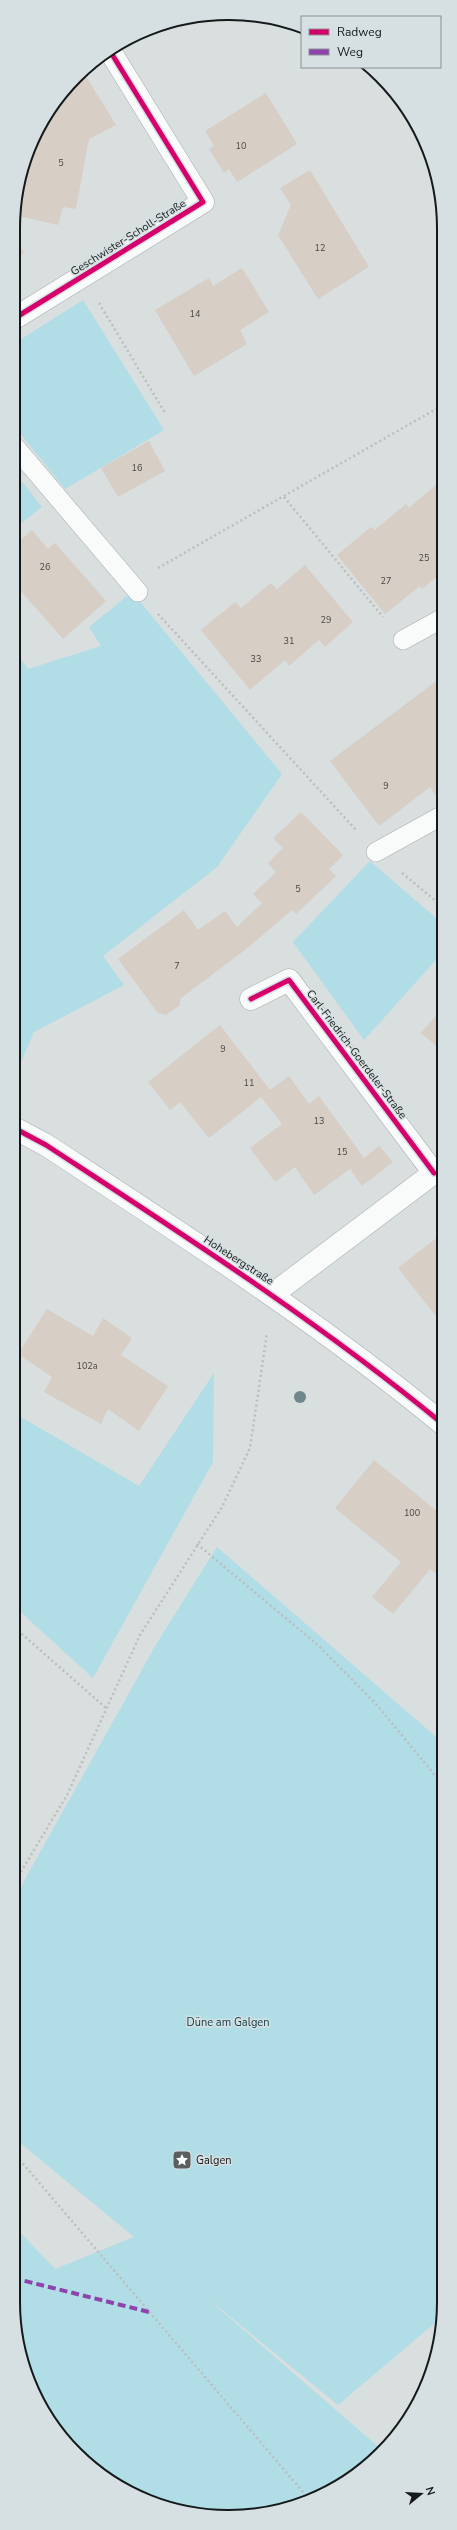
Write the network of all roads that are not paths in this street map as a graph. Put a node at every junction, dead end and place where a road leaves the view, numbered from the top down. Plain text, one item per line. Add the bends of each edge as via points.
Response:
1 (113, 55) edge
2 (20, 315) edge
3 (20, 453) edge
4 (135, 587) road end
5 (437, 621) edge
6 (403, 640) road end
7 (437, 818) edge
8 (376, 852) road end
9 (251, 999) dead end
10 (20, 1131) edge
11 (437, 1167) edge
12 (437, 1171) edge
13 (273, 1294) junction
14 (437, 1419) edge

1 - 2 street, Geschwister-Scholl-Straße via 203,202
3 - 4 lane
5 - 6 lane
7 - 8 lane
9 - 11 street, Carl-Friedrich-Goerdeler-Straße via 289,980
10 - 13 street, Hohebergstraße via 46,1145
12 - 13 street, Carl-Friedrich-Goerdeler-Straße
13 - 14 street, Hohebergstraße

